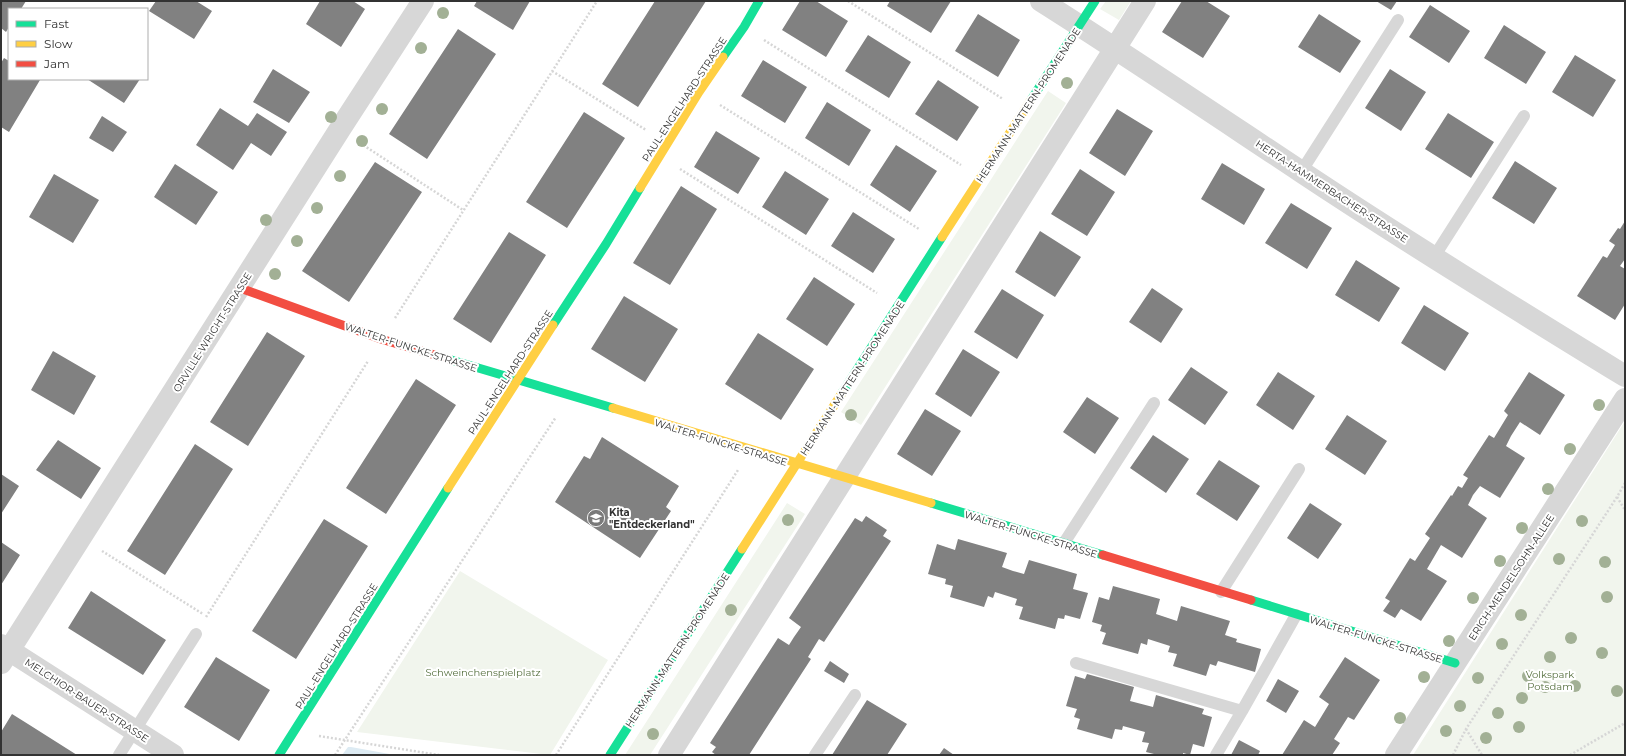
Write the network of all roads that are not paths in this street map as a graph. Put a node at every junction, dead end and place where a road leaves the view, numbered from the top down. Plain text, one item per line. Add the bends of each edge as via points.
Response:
1 (423, 1) edge
2 (759, 1) edge
3 (1041, 1) edge
4 (1095, 1) edge
5 (1146, 1) edge
6 (1398, 20) dead end
7 (1080, 26) junction
8 (1116, 48) junction
9 (1524, 116) dead end
10 (1301, 172) junction
11 (1434, 257) junction
12 (240, 288) junction
13 (1625, 376) edge
14 (517, 380) junction
15 (1625, 399) edge
16 (1154, 403) dead end
17 (796, 464) junction
18 (1299, 469) dead end
19 (844, 479) junction
20 (1064, 543) junction
21 (1221, 592) junction
22 (1296, 615) junction
23 (196, 634) dead end
24 (4, 653) edge
25 (1076, 663) dead end
26 (1455, 663) junction
27 (855, 695) dead end
28 (1242, 710) junction
29 (135, 730) junction
30 (119, 755) edge
31 (173, 755) edge
32 (278, 755) edge
33 (610, 755) edge
34 (669, 755) edge
35 (815, 755) edge
36 (1216, 755) edge
37 (1396, 755) edge

1 - 12 street, ORVILLE-WRIGHT-STRASSE
2 - 14 street, PAUL-ENGELHARD-STRASSE
3 - 7 street, HERTA-HAMMERBACHER-STRASSE
4 - 7 street, HERMANN-MATTERN-PROMENADE
5 - 8 street
6 - 10 lane
7 - 8 street, HERTA-HAMMERBACHER-STRASSE
7 - 17 street, HERMANN-MATTERN-PROMENADE
8 - 10 street, HERTA-HAMMERBACHER-STRASSE
8 - 19 street
9 - 11 lane
10 - 11 street, HERTA-HAMMERBACHER-STRASSE
11 - 13 street, HERTA-HAMMERBACHER-STRASSE
12 - 14 street, WALTER-FUNCKE-STRASSE via 381,339
12 - 24 street, ORVILLE-WRIGHT-STRASSE via 81,538
14 - 17 street, WALTER-FUNCKE-STRASSE
14 - 32 street, PAUL-ENGELHARD-STRASSE
15 - 26 street, ERICH-MENDELSOHN-ALLEE
16 - 20 lane
17 - 19 street, WALTER-FUNCKE-STRASSE
17 - 33 street, HERMANN-MATTERN-PROMENADE
18 - 21 lane
19 - 20 street, WALTER-FUNCKE-STRASSE
19 - 34 street
20 - 21 street, WALTER-FUNCKE-STRASSE
21 - 22 street, WALTER-FUNCKE-STRASSE
22 - 26 street, WALTER-FUNCKE-STRASSE
22 - 28 lane, WALTER-FUNCKE-STRASSE
23 - 29 lane
24 - 29 street, MELCHIOR-BAUER-STRASSE
25 - 28 lane
26 - 37 street, ERICH-MENDELSOHN-ALLEE
27 - 35 lane
28 - 36 lane, WALTER-FUNCKE-STRASSE
29 - 30 lane
29 - 31 street, MELCHIOR-BAUER-STRASSE

